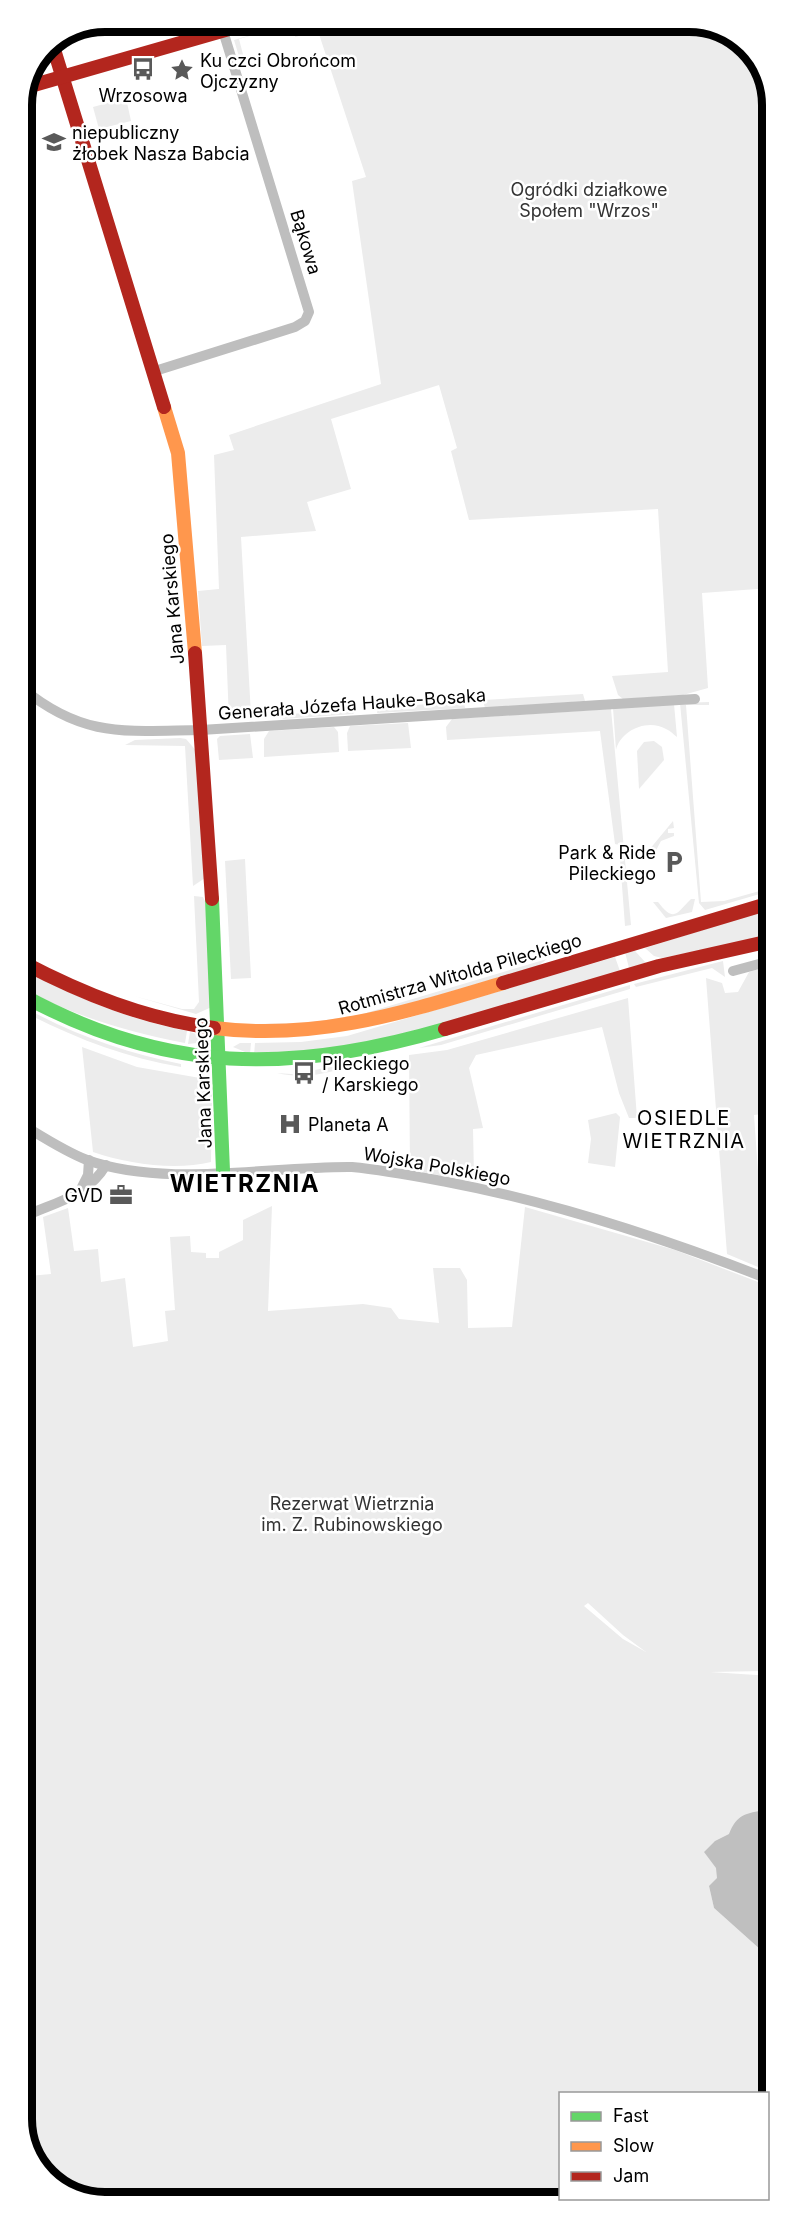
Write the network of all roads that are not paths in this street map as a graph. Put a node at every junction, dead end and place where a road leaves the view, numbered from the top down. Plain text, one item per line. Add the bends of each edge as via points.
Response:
1 (205, 31) edge
2 (223, 31) edge
3 (55, 52) edge
4 (63, 77) junction
5 (35, 85) edge
6 (155, 371) junction
7 (32, 695) edge
8 (695, 699) dead end
9 (201, 730) junction
10 (762, 905) edge
11 (762, 943) edge
12 (762, 963) edge
13 (32, 967) edge
14 (733, 971) dead end
15 (32, 1000) edge
16 (220, 1029) junction
17 (220, 1059) junction
18 (31, 1130) edge
19 (89, 1160) junction
20 (106, 1165) junction
21 (223, 1171) junction
22 (78, 1194) junction
23 (31, 1213) edge
24 (762, 1277) edge

1 - 4 main road
2 - 6 street, Bąkowa via 309,312 300,325
3 - 4 main road, Jana Karskiego
4 - 5 main road
4 - 6 main road, Jana Karskiego
6 - 9 main road, Jana Karskiego via 178,453
7 - 9 street, Generała Józefa Hauke-Bosaka via 61,715 100,729
8 - 9 street, Generała Józefa Hauke-Bosaka
9 - 16 main road, Jana Karskiego
10 - 16 main road, Rotmistrza Witolda Pileckiego via 375,1020 302,1031
11 - 17 main road via 659,966 374,1049 301,1059
12 - 14 street
13 - 16 main road, Rotmistrza Witolda Pileckiego via 119,1008 189,1027
15 - 17 main road via 126,1040
16 - 17 main road, Jana Karskiego
17 - 21 main road, Jana Karskiego
18 - 19 street, Wojska Polskiego
19 - 20 street, Wojska Polskiego
19 - 22 street
20 - 21 street, Wojska Polskiego via 160,1173
20 - 22 street via 92,1185
21 - 24 street, Wojska Polskiego via 362,1168 477,1188 632,1229
22 - 23 street

